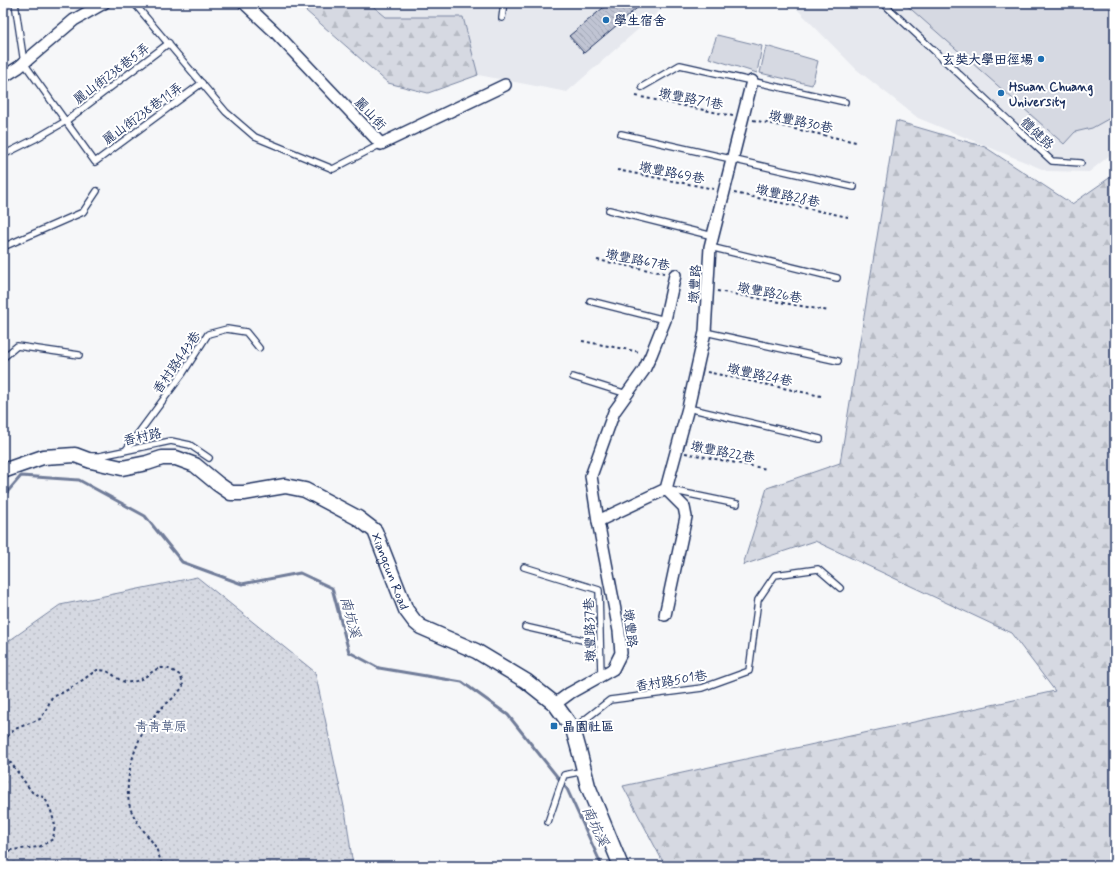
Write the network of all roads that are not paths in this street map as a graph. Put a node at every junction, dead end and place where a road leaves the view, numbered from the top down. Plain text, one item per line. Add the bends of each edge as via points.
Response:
1 (15, 3) edge
2 (104, 3) edge
3 (134, 3) edge
4 (244, 3) edge
5 (504, 3) edge
6 (883, 3) edge
7 (91, 6) edge
8 (502, 18) dead end
9 (169, 43) junction
10 (24, 63) junction
11 (3, 77) edge
12 (752, 81) junction
13 (202, 83) junction
14 (505, 85) dead end
15 (642, 86) dead end
16 (845, 102) dead end
17 (66, 121) junction
18 (621, 134) dead end
19 (381, 144) junction
20 (3, 155) edge
21 (732, 159) junction
22 (1081, 163) dead end
23 (854, 187) dead end
24 (97, 191) dead end
25 (609, 210) dead end
26 (713, 236) junction
27 (3, 247) edge
28 (710, 248) junction
29 (675, 275) road end
30 (837, 278) dead end
31 (590, 301) dead end
32 (665, 320) junction
33 (705, 332) junction
34 (259, 348) dead end
35 (79, 355) dead end
36 (3, 358) edge
37 (838, 361) dead end
38 (573, 377) dead end
39 (627, 394) junction
40 (688, 408) junction
41 (820, 438) dead end
42 (126, 450) junction
43 (75, 456) junction
44 (210, 458) dead end
45 (3, 472) edge
46 (666, 489) junction
47 (737, 504) dead end
48 (598, 521) junction
49 (524, 567) dead end
50 (840, 588) dead end
51 (665, 615) dead end
52 (525, 627) dead end
53 (600, 644) junction
54 (601, 676) junction
55 (555, 704) junction
56 (573, 729) junction
57 (584, 771) junction
58 (548, 822) dead end
59 (621, 866) edge

1 - 10 lane
2 - 7 street
3 - 9 lane
4 - 19 street, 麗山街 via 275,32
5 - 8 lane
6 - 22 lane, 體健路 via 1052,161
7 - 10 street
9 - 13 lane
9 - 17 lane, 麗山街238巷5弄
10 - 11 street
10 - 17 lane
12 - 15 lane via 680,64
12 - 16 lane
12 - 21 street, 墩豐路
13 - 17 lane, 麗山街238巷11弄 via 95,162
13 - 19 lane via 226,112 255,137 334,169
14 - 19 street, 麗山街
17 - 20 lane, 麗山街238巷5弄 via 36,140
18 - 21 lane
21 - 23 lane
21 - 26 street, 墩豐路
24 - 27 lane via 83,212
25 - 26 lane
26 - 28 street, 墩豐路
28 - 30 lane
28 - 33 street, 墩豐路
29 - 32 street, 墩豐路
31 - 32 lane
32 - 39 street, 墩豐路 via 644,370
33 - 37 lane
33 - 40 street, 墩豐路
34 - 42 lane, 香村路443巷 via 246,332 226,329 208,334 183,373
35 - 36 lane via 17,346
38 - 39 lane
39 - 48 street, 墩豐路 via 614,412 591,476
40 - 41 lane
40 - 46 street, 墩豐路
42 - 43 lane, 香村路 via 100,456
42 - 44 lane, 香村路 via 171,441 190,445
43 - 45 street, Xiangcun Road via 43,457
43 - 55 street, Xiangcun Road via 122,468 162,458 176,458 195,465 231,493 285,486 305,490 358,518 374,531 406,610 415,622 476,651 526,681
46 - 47 lane
46 - 48 street
46 - 51 street via 684,507 686,517
48 - 54 street, 墩豐路 via 621,654 614,669
49 - 53 lane, 墩豐路37巷 via 599,590
50 - 56 lane, 香村路501巷 via 818,569 775,575 758,600 749,671 702,688 610,700
52 - 53 lane
53 - 54 lane, 墩豐路37巷
54 - 55 street, 墩豐路
55 - 56 street, Xiangcun Road
56 - 57 street, Xiangcun Road
57 - 58 lane via 564,775
57 - 59 street, Xiangcun Road

